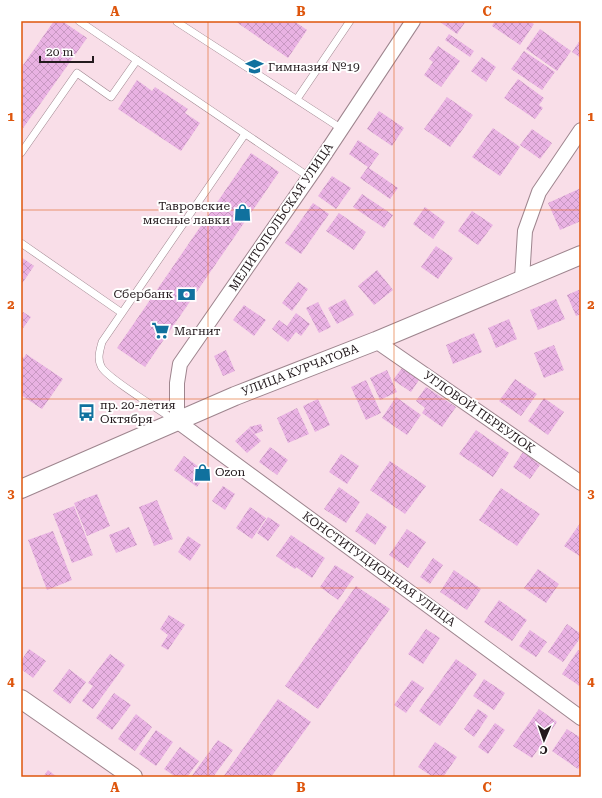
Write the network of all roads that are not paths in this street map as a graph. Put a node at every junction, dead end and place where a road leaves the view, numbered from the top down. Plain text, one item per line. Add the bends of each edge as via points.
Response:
1 (80, 21) edge
2 (350, 21) edge
3 (413, 21) edge
4 (177, 22) dead end
5 (137, 60) junction
6 (297, 99) junction
7 (342, 128) junction
8 (581, 130) edge
9 (245, 134) junction
10 (21, 153) edge
11 (309, 178) junction
12 (21, 243) edge
13 (581, 255) edge
14 (522, 279) junction
15 (122, 313) junction
16 (376, 341) junction
17 (177, 421) junction
18 (581, 483) edge
19 (21, 490) edge
20 (21, 699) edge
21 (581, 718) edge
22 (134, 777) edge

1 - 5 lane
2 - 6 lane
3 - 7 street, МЕЛИТОПОЛЬСКАЯ УЛИЦА
4 - 6 lane
5 - 9 lane
5 - 10 lane via 111,98 77,73
6 - 7 lane
7 - 11 street, МЕЛИТОПОЛЬСКАЯ УЛИЦА
8 - 14 street via 539,192 525,231
9 - 11 lane
9 - 15 lane
11 - 17 street, МЕЛИТОПОЛЬСКАЯ УЛИЦА via 180,364
12 - 15 lane
13 - 14 street, УЛИЦА КУРЧАТОВА
14 - 16 street, УЛИЦА КУРЧАТОВА
15 - 17 lane via 102,342 99,355 101,367 118,382
16 - 17 street, УЛИЦА КУРЧАТОВА
16 - 18 street, УГЛОВОЙ ПЕРЕУЛОК
17 - 19 street, УЛИЦА КУРЧАТОВА
17 - 21 street, КОНСТИТУЦИОННАЯ УЛИЦА
20 - 22 street

